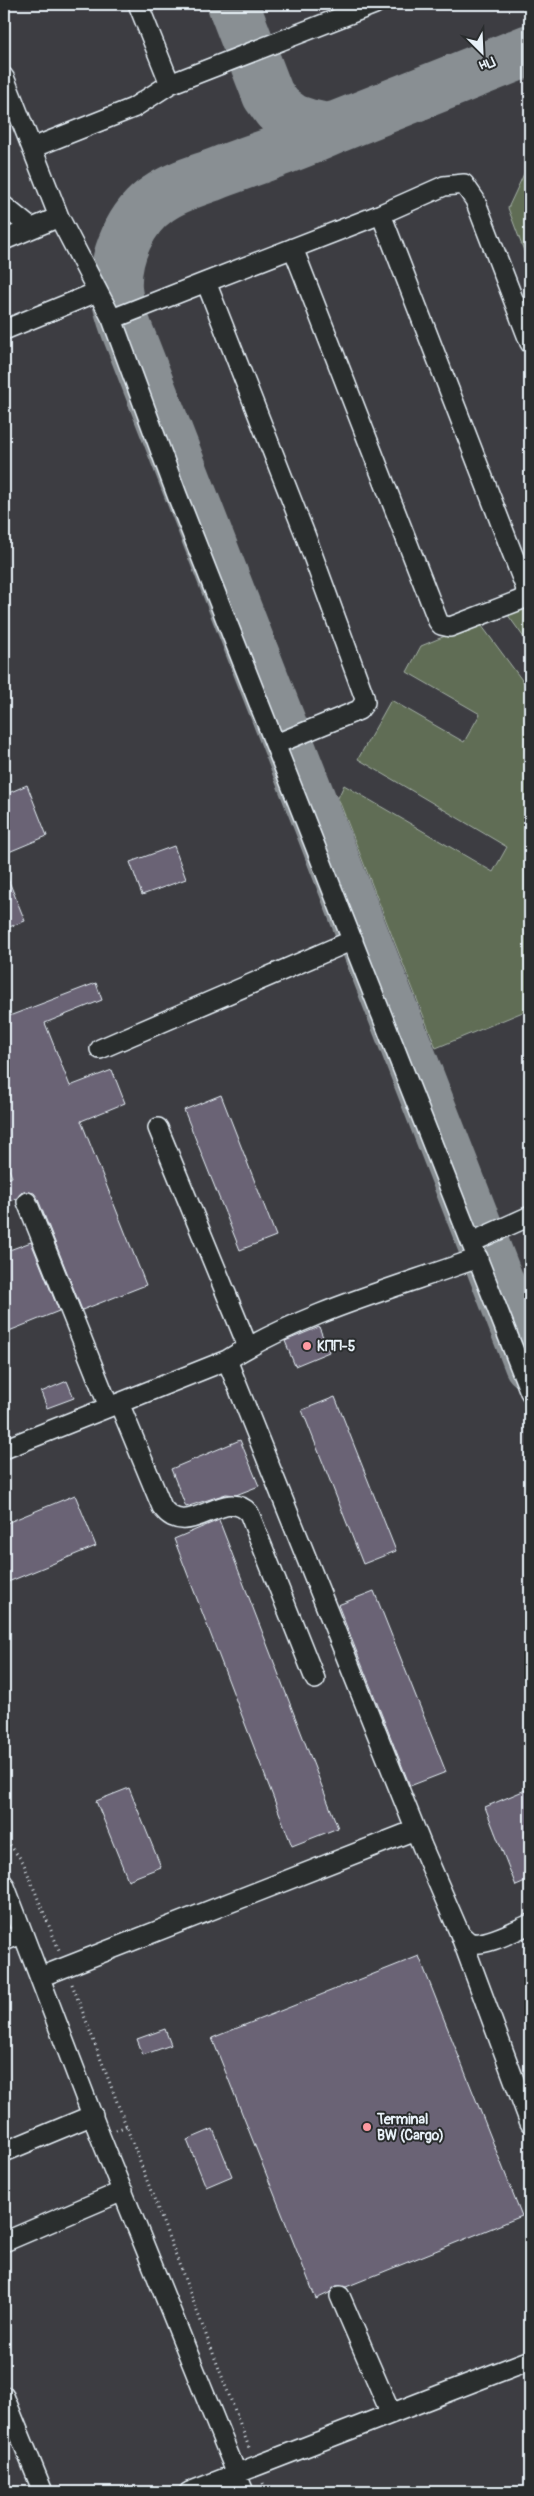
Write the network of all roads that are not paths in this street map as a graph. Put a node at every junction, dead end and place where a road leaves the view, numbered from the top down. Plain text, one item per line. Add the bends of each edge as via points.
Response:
1 (138, 4) edge
2 (376, 4) edge
3 (332, 12) edge
4 (4, 77) edge
5 (170, 84) junction
6 (32, 148) junction
7 (4, 206) edge
8 (381, 214) junction
9 (59, 217) junction
10 (31, 228) junction
11 (4, 240) edge
12 (293, 248) junction
13 (206, 282) junction
14 (97, 292) junction
15 (112, 319) junction
16 (4, 330) edge
17 (530, 343) edge
18 (527, 598) edge
19 (276, 744) junction
20 (352, 940) junction
21 (100, 1049) dead end
22 (158, 1128) dead end
23 (27, 1202) dead end
24 (530, 1216) edge
25 (475, 1250) junction
26 (248, 1347) junction
27 (226, 1360) junction
28 (530, 1392) edge
29 (114, 1405) junction
30 (4, 1449) edge
31 (315, 1679) dead end
32 (415, 1830) junction
33 (4, 1884) edge
34 (530, 1924) edge
35 (22, 1934) junction
36 (460, 1934) junction
37 (4, 1942) edge
38 (40, 1977) junction
39 (93, 2115) junction
40 (530, 2123) edge
41 (4, 2152) edge
42 (123, 2191) junction
43 (4, 2242) edge
44 (340, 2296) dead end
45 (530, 2360) edge
46 (4, 2396) edge
47 (391, 2414) junction
48 (237, 2473) junction
49 (212, 2488) edge
50 (43, 2492) edge
51 (189, 2492) edge
52 (244, 2492) edge

1 - 5 lane
2 - 3 lane
3 - 5 lane
4 - 6 lane
5 - 6 lane via 133,108
6 - 9 lane
7 - 10 lane
8 - 12 lane
8 - 17 lane via 444,186 464,184 474,200
8 - 18 lane
9 - 10 lane
9 - 14 lane
10 - 11 lane
12 - 13 lane
12 - 18 lane via 426,594 441,625 450,627
13 - 15 lane
13 - 19 lane via 313,554 364,696 359,710
14 - 15 lane
14 - 16 lane
15 - 19 lane via 177,495
19 - 20 lane
20 - 21 lane
20 - 25 lane
22 - 26 lane
23 - 29 lane
24 - 25 lane
25 - 26 lane
25 - 28 lane
26 - 27 lane
27 - 29 lane
27 - 32 lane
29 - 30 lane
29 - 31 lane via 162,1507 169,1515 186,1520 233,1505 243,1507 249,1513
32 - 36 lane
32 - 38 lane
33 - 35 lane
34 - 36 lane via 478,1943 469,1942
35 - 37 lane
35 - 38 lane
36 - 40 lane
38 - 39 lane
39 - 41 lane
39 - 42 lane
42 - 43 lane
42 - 48 lane
44 - 47 lane
45 - 47 lane
46 - 50 lane
47 - 48 lane
48 - 49 lane
48 - 52 lane
49 - 51 lane

